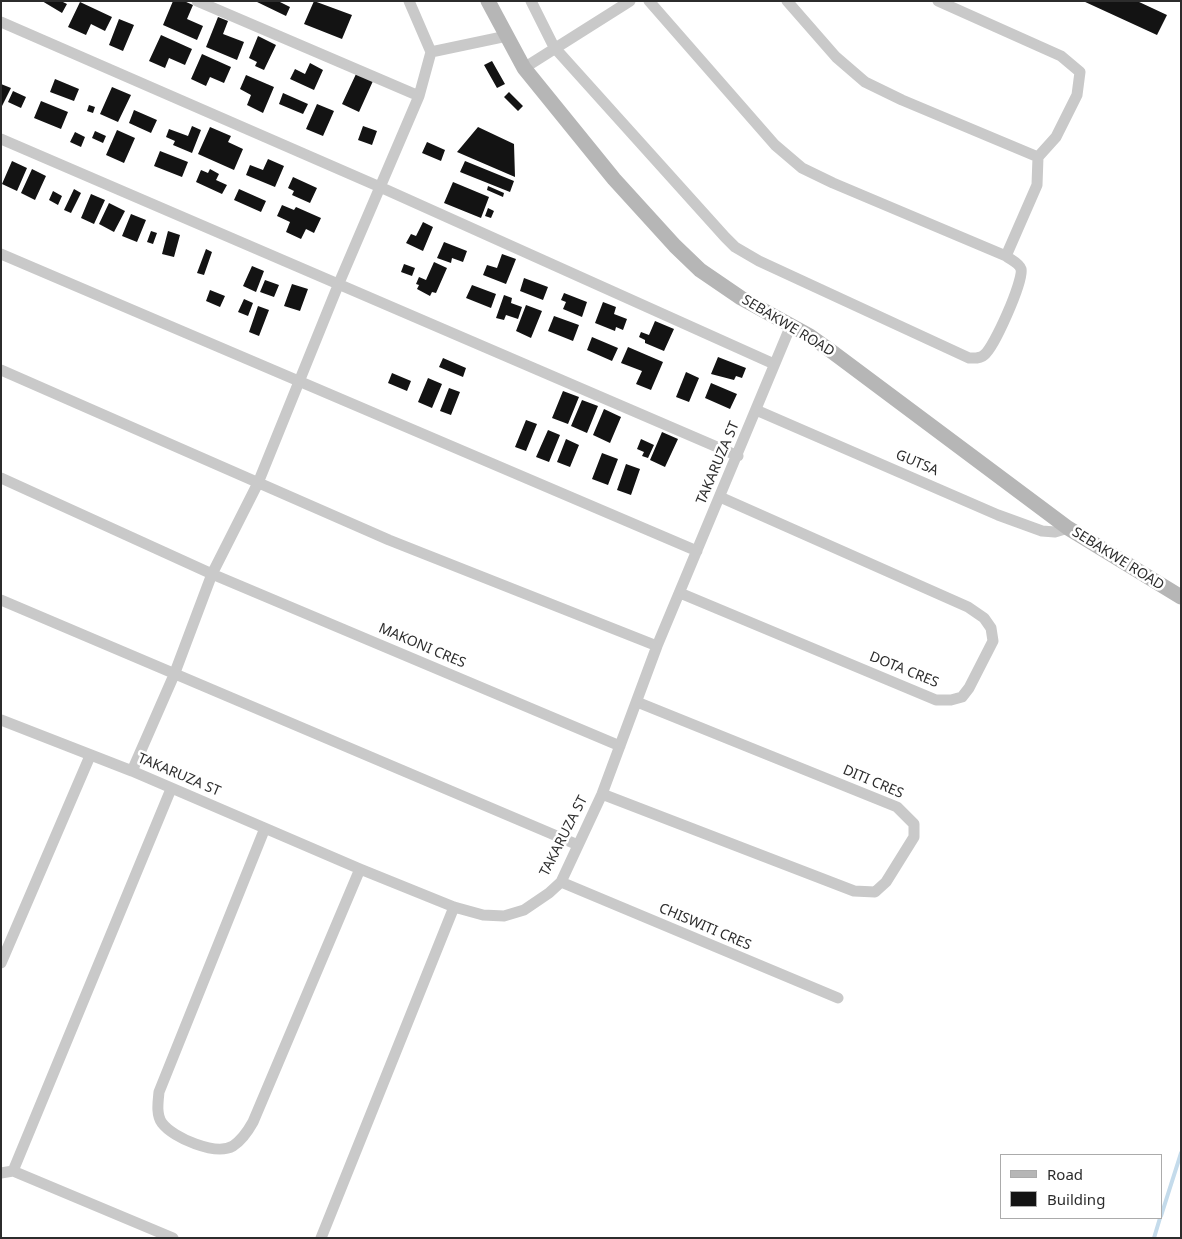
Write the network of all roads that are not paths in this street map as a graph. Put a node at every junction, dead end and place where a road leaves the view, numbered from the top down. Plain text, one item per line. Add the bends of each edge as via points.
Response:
1 (197, 1) edge
2 (408, 1) edge
3 (488, 1) edge
4 (531, 1) edge
5 (630, 1) edge
6 (649, 1) edge
7 (788, 1) edge
8 (938, 1) edge
9 (1, 22) edge
10 (507, 36) junction
11 (554, 47) junction
12 (432, 52) junction
13 (524, 68) junction
14 (419, 96) junction
15 (1, 139) edge
16 (1038, 157) junction
17 (380, 187) junction
18 (1, 254) edge
19 (1006, 256) junction
20 (339, 283) junction
21 (791, 325) junction
22 (774, 364) junction
23 (1, 370) edge
24 (298, 382) junction
25 (756, 410) junction
26 (738, 456) junction
27 (1, 478) edge
28 (258, 482) junction
29 (720, 497) junction
30 (1068, 528) junction
31 (696, 551) junction
32 (212, 574) junction
33 (680, 592) junction
34 (1181, 597) edge
35 (1, 600) edge
36 (657, 646) junction
37 (174, 675) junction
38 (637, 702) junction
39 (1, 720) edge
40 (620, 746) junction
41 (90, 756) junction
42 (132, 771) junction
43 (171, 789) junction
44 (602, 794) junction
45 (265, 828) junction
46 (578, 845) junction
47 (360, 870) junction
48 (561, 882) junction
49 (454, 907) junction
50 (1, 963) edge
51 (838, 998) dead end
52 (13, 1172) junction
53 (1, 1173) edge
54 (173, 1238) edge
55 (321, 1238) edge

1 - 14 street
2 - 12 street
3 - 10 street, SEBAKWE ROAD
4 - 11 street
5 - 11 street
6 - 19 street via 775,145 797,164 833,183
7 - 16 street via 836,57 865,82
8 - 16 street via 1061,56 1080,72 1077,95 1056,137
9 - 17 street
10 - 12 street
10 - 13 street, SEBAKWE ROAD
11 - 13 street
11 - 19 street via 735,247 786,275 969,358 977,358 984,356 994,342 1021,277 1018,264
12 - 14 street
13 - 21 street, SEBAKWE ROAD via 614,179 675,246 700,270 741,298
14 - 17 street
15 - 20 street
16 - 19 street via 1037,185
17 - 20 street
17 - 22 street
18 - 24 street
20 - 24 street
20 - 26 street
21 - 22 street, TAKARUZA ST
21 - 30 street, SEBAKWE ROAD via 885,389
22 - 25 street, TAKARUZA ST
23 - 28 street
24 - 28 street
24 - 31 street
25 - 26 street, TAKARUZA ST
25 - 30 street, GUTSA via 998,515 1042,530 1055,532
26 - 29 street, TAKARUZA ST
27 - 32 street, MAKONI CRES
28 - 32 street
28 - 36 street via 389,540
29 - 31 street, TAKARUZA ST
29 - 33 street, DOTA CRES via 968,607 984,618 991,628 993,641 962,697 936,700
30 - 34 street, SEBAKWE ROAD
31 - 33 street, TAKARUZA ST
32 - 37 street
32 - 40 street, MAKONI CRES
33 - 36 street, TAKARUZA ST
35 - 37 street
36 - 38 street, TAKARUZA ST
37 - 42 street
37 - 46 street
38 - 40 street, TAKARUZA ST
38 - 44 street, DITI CRES via 897,807 914,824 914,837 886,882 875,892 854,891
39 - 41 street, TAKARUZA ST
40 - 44 street, TAKARUZA ST
41 - 42 street, TAKARUZA ST
41 - 50 street
42 - 43 street, TAKARUZA ST
43 - 45 street, TAKARUZA ST
43 - 52 street
44 - 46 street, TAKARUZA ST
45 - 47 street, TAKARUZA ST
45 - 47 street via 159,1092 158,1108 162,1123 197,1145 214,1149 232,1147 250,1128
46 - 48 street, TAKARUZA ST
47 - 49 street, TAKARUZA ST
48 - 49 street, TAKARUZA ST via 524,910 504,916 482,915
48 - 51 street, CHISWITI CRES
49 - 55 street
52 - 53 street
52 - 54 street

